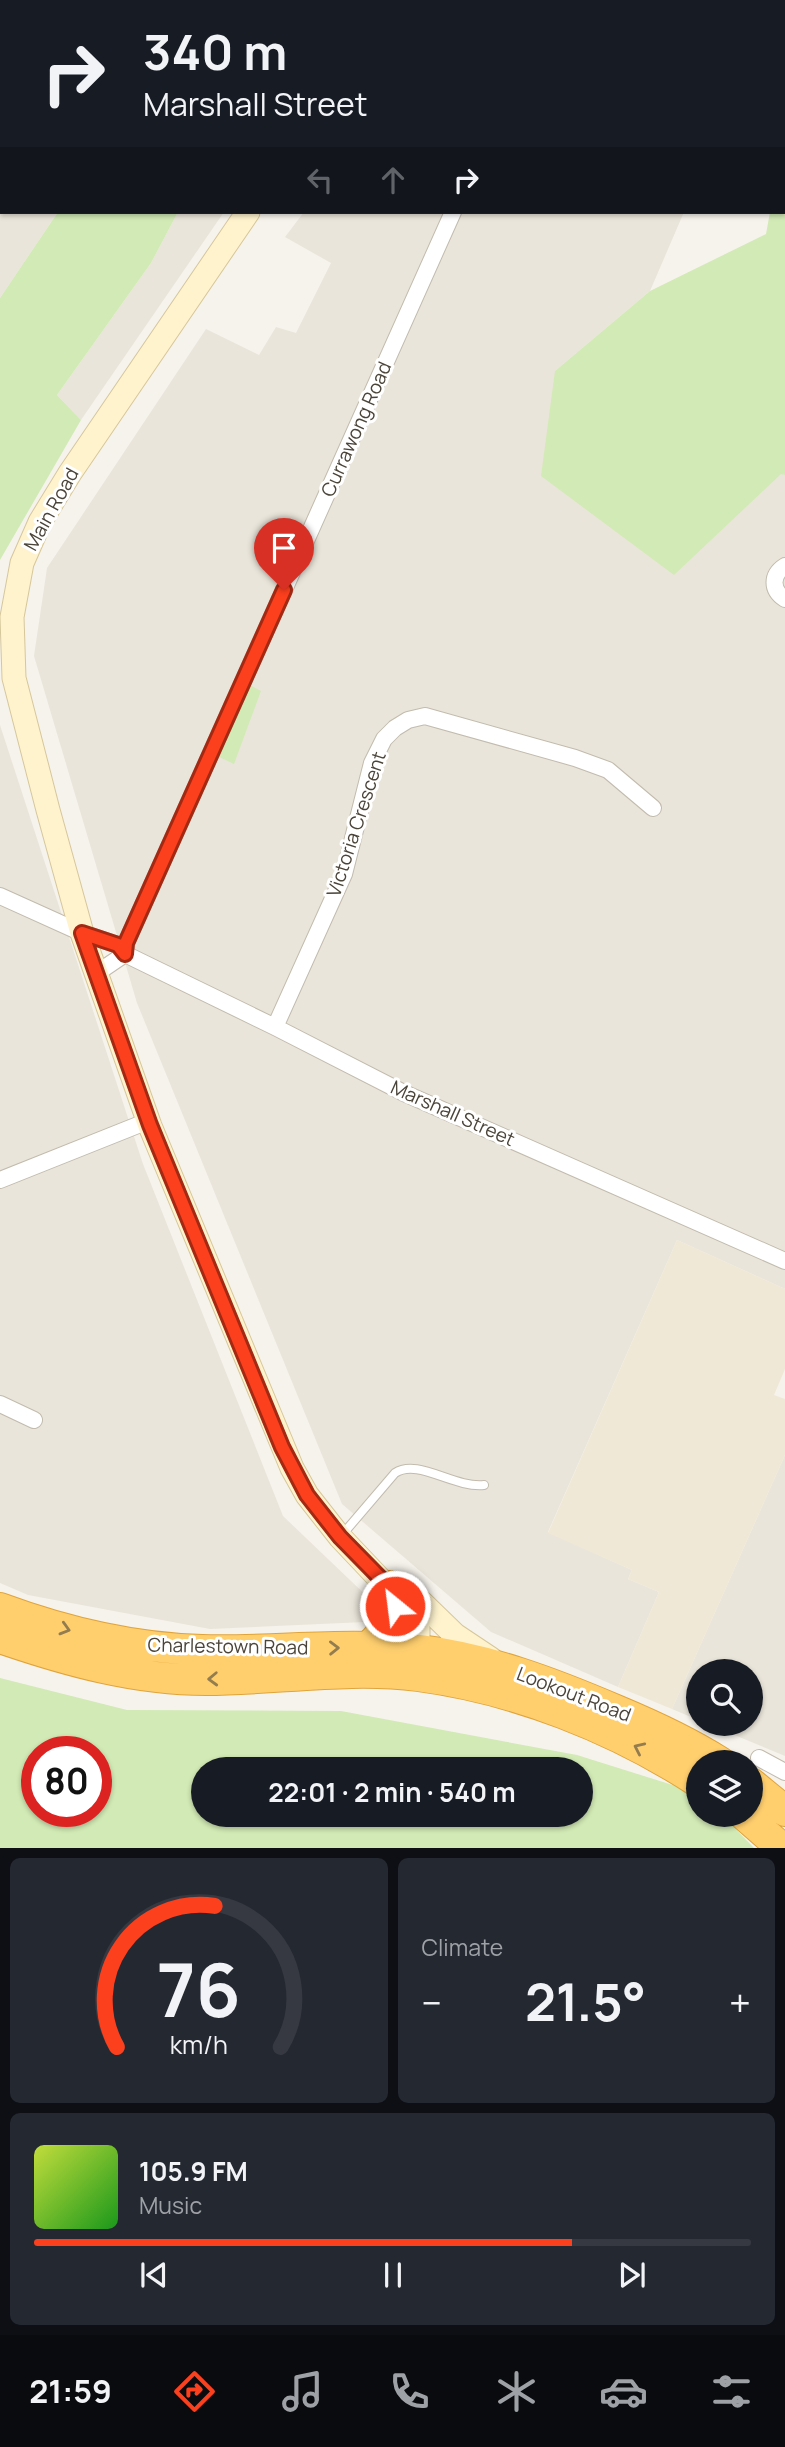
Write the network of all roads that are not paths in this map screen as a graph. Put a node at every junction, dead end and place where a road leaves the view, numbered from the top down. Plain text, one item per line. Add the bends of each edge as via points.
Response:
1 (247, 214) edge
2 (452, 214) edge
3 (785, 566) edge
4 (785, 599) edge
5 (653, 808) dead end
6 (0, 896) edge
7 (82, 933) junction
8 (125, 954) junction
9 (97, 973) junction
10 (275, 1027) junction
11 (148, 1121) junction
12 (0, 1180) edge
13 (785, 1261) edge
14 (0, 1404) edge
15 (34, 1420) dead end
16 (484, 1485) dead end
17 (340, 1537) junction
18 (389, 1587) junction
19 (0, 1608) edge
20 (0, 1638) edge
21 (369, 1647) junction
22 (418, 1663) junction
23 (510, 1670) junction
24 (699, 1750) edge
25 (763, 1771) edge
26 (785, 1772) edge
27 (686, 1775) edge
28 (763, 1782) edge
29 (785, 1811) edge
30 (758, 1827) edge
31 (782, 1848) edge

1 - 7 main road, Main Road via 70,473 40,522 22,564 12,617 14,678
2 - 8 street, Currawong Road via 126,943
3 - 4 street via 775,575 774,584
5 - 10 street, Victoria Crescent via 608,770 575,758 425,716 395,727 372,763 344,874
6 - 7 street, Marshall Street
7 - 8 street, Marshall Street via 118,945
7 - 9 main road, Main Road
8 - 9 street
8 - 10 street, Marshall Street
9 - 11 main road, Main Road
10 - 13 street, Marshall Street via 404,1093
11 - 12 street
11 - 17 main road, Main Road via 282,1447 307,1495
14 - 15 street
16 - 17 lane via 461,1485 414,1467 402,1468
17 - 18 main road, Main Road
18 - 21 highway via 395,1606 392,1618
18 - 22 main road, Main Road via 416,1623
18 - 23 main road via 422,1603 455,1635
19 -> 21 highway, Charlestown Road via 143,1646 201,1650
22 -> 20 highway, Charlestown Road via 368,1673 206,1680 93,1667
21 - 22 highway, Charlestown Road
22 - 23 highway, Lookout Road
27 -> 22 highway, Lookout Road via 651,1754 552,1711
23 - 24 highway, Lookout Road via 562,1687
25 - 26 street
28 - 29 highway
30 - 31 highway

